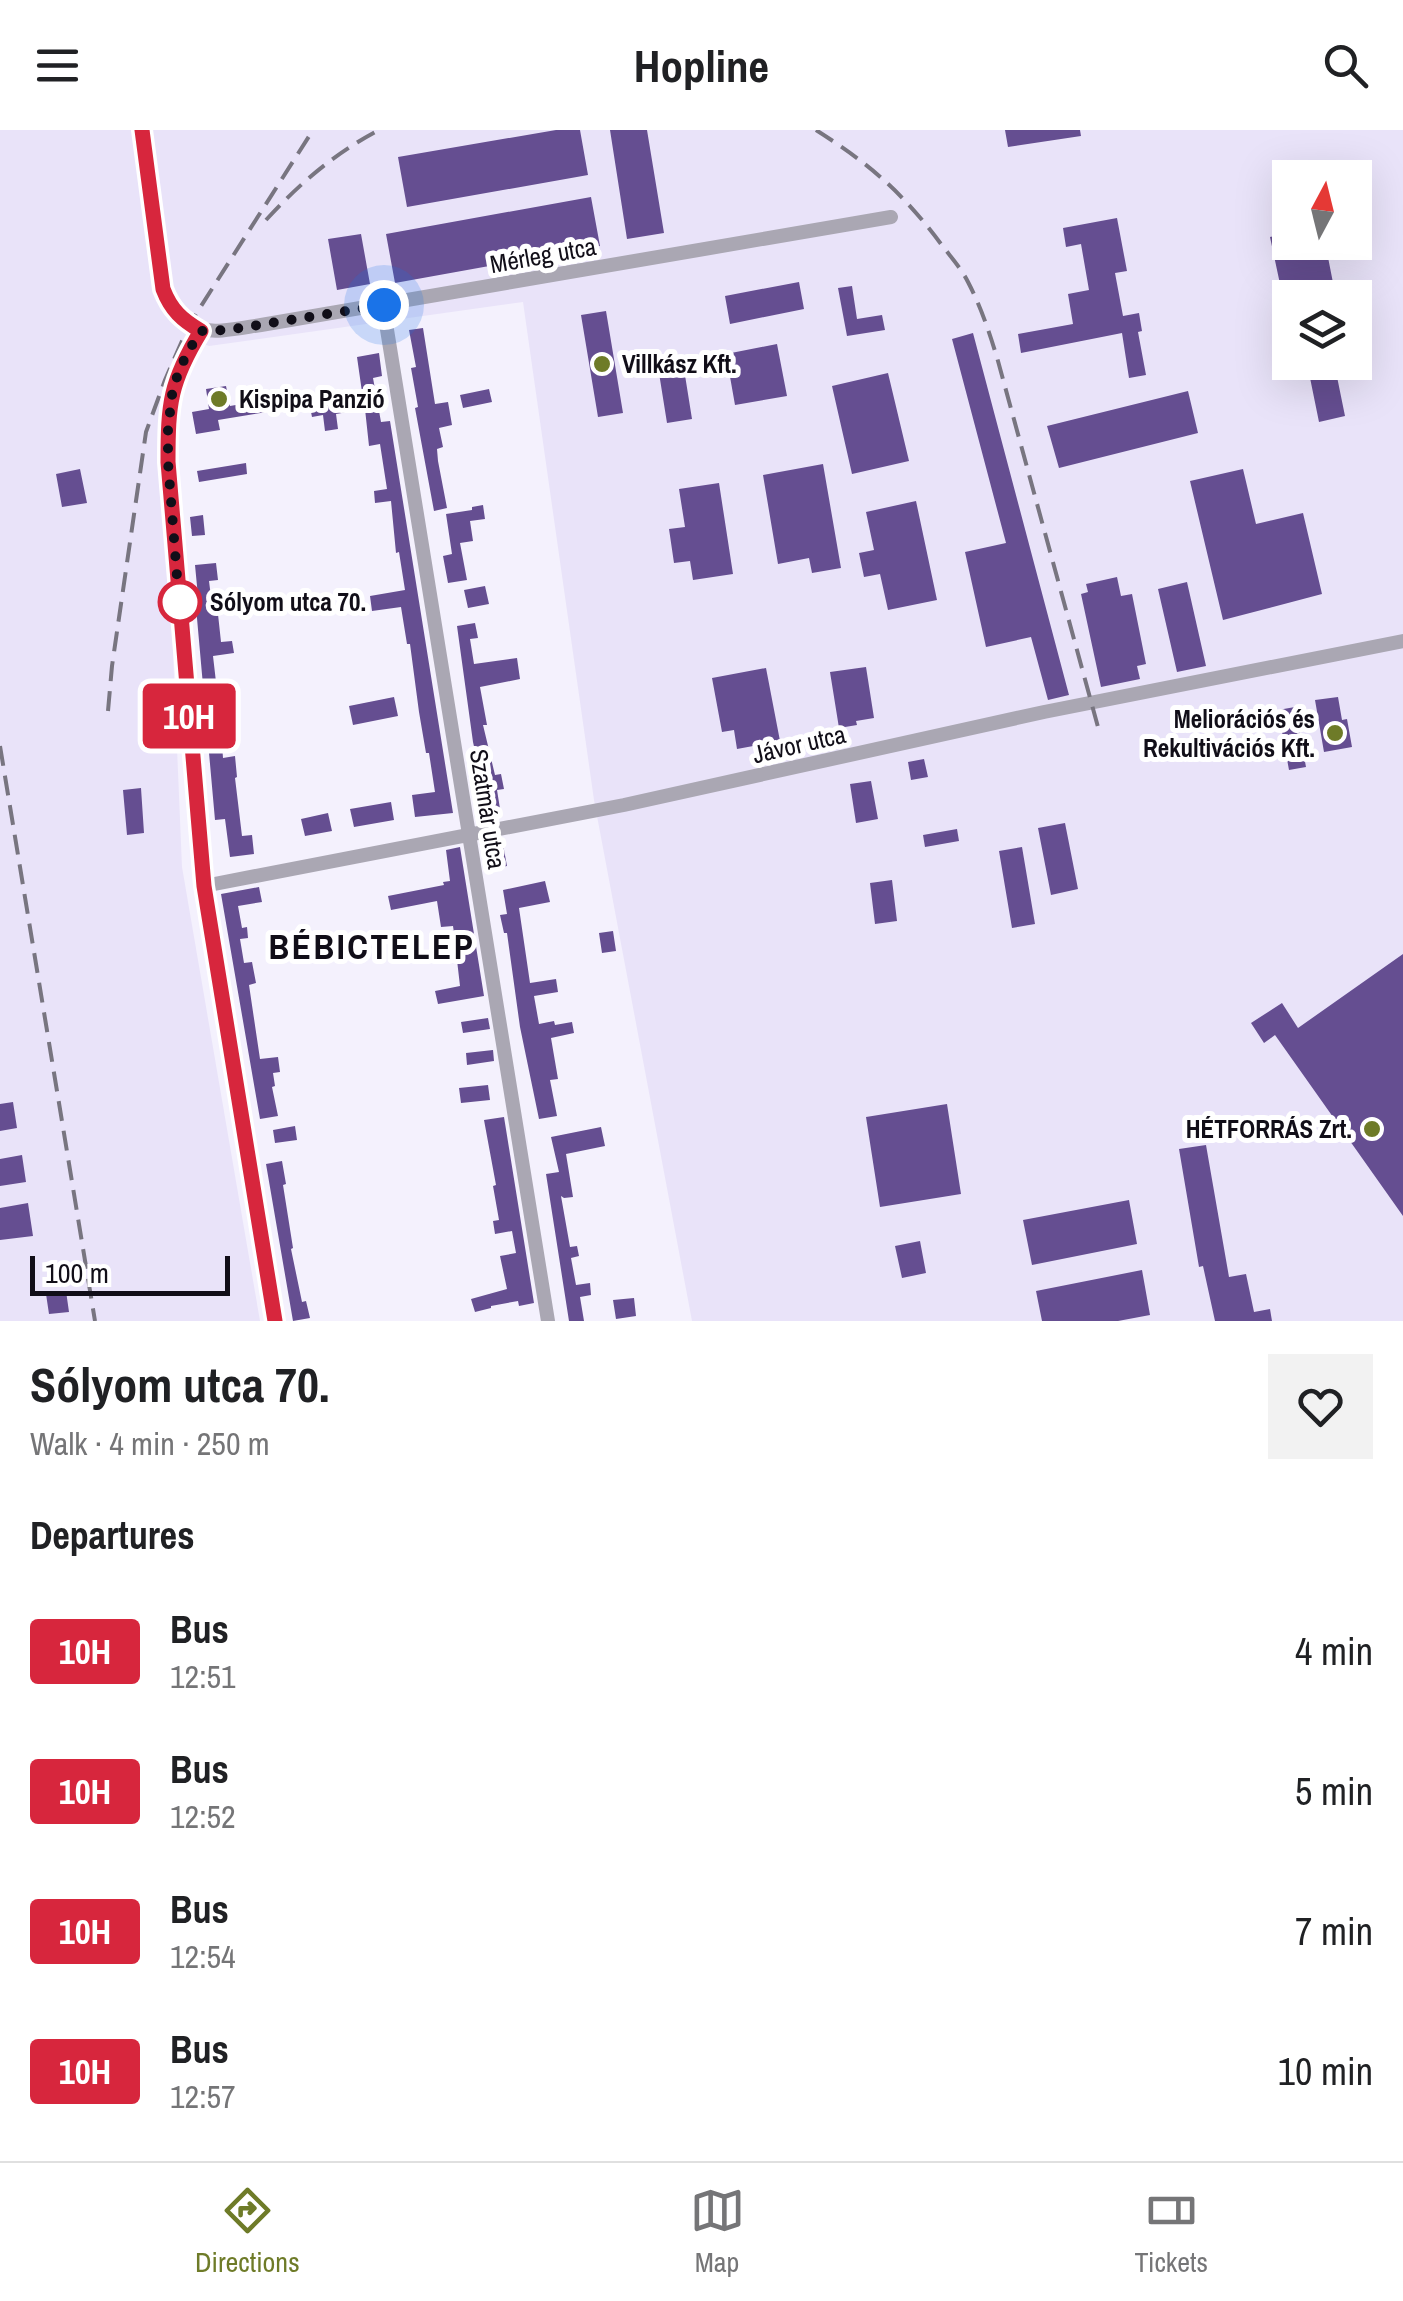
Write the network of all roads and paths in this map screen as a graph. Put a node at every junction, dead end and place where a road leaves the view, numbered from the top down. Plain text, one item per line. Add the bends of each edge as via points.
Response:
1 (142, 130) edge
2 (891, 217) dead end
3 (384, 305) junction
4 (201, 331) junction
5 (1403, 641) edge
6 (470, 834) junction
7 (204, 886) junction
8 (275, 1321) edge
9 (548, 1321) edge

1 - 4 street via 163,289 174,312
2 - 3 street, Mérleg utca
3 - 4 street, Mérleg utca
3 - 6 street, Szatmár utca
4 - 7 street via 173,387 168,429
5 - 6 street, Jávor utca
6 - 7 street, Jávor utca
6 - 9 street, Szatmár utca
7 - 8 street

